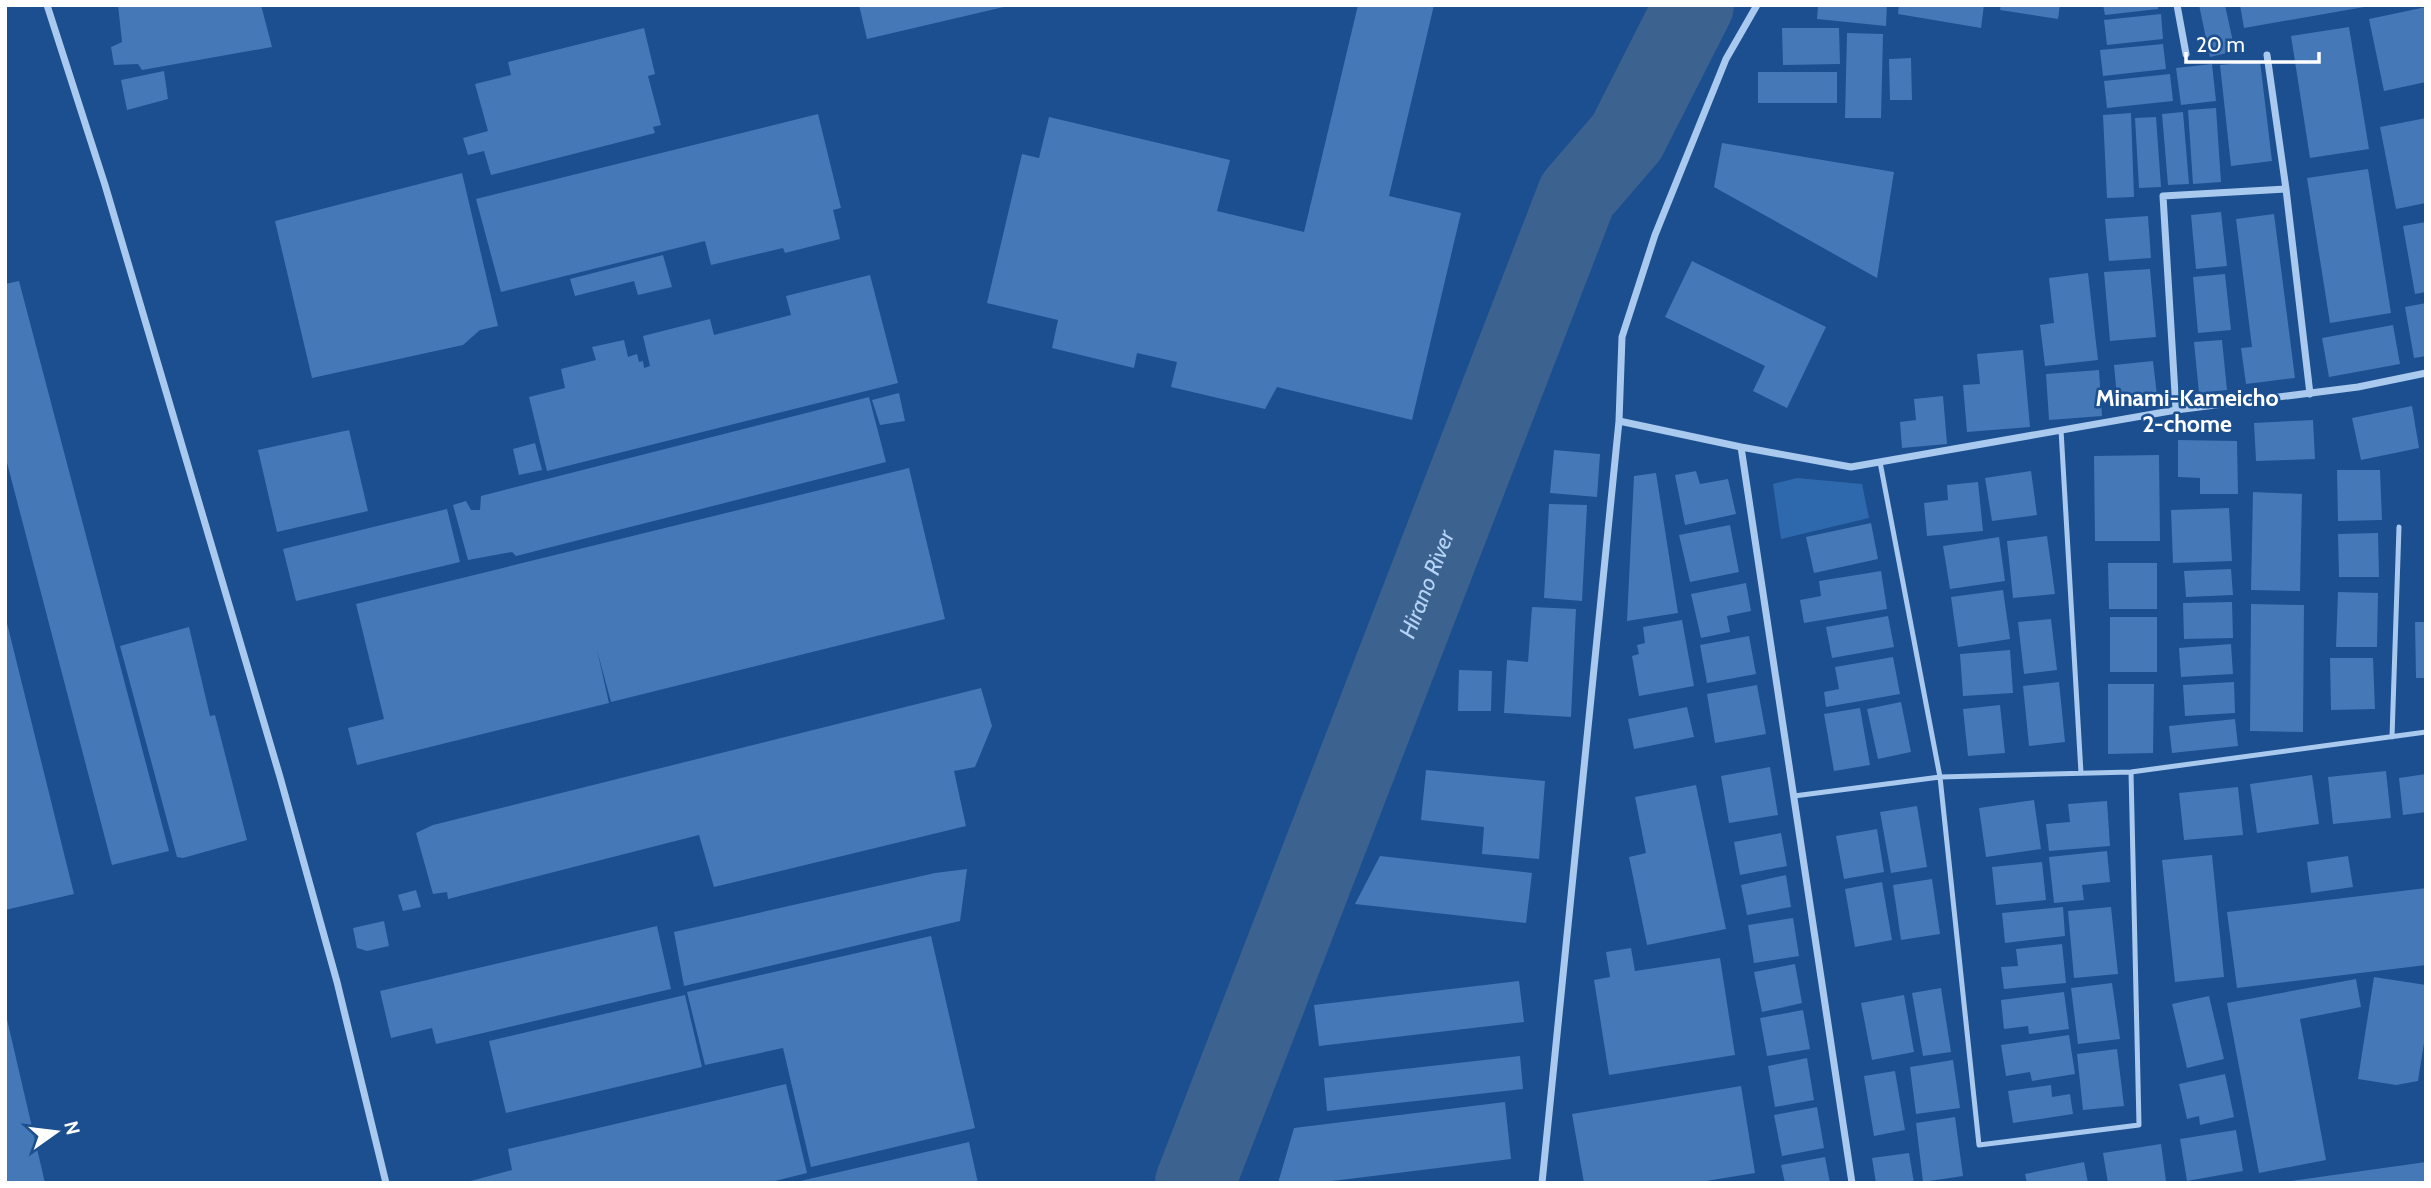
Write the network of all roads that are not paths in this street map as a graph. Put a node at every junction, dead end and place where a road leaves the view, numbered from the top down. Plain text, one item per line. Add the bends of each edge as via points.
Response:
1 (47, 5) edge
2 (1757, 5) edge
3 (2177, 5) edge
4 (2186, 54) dead end
5 (2267, 55) dead end
6 (2286, 189) junction
7 (2426, 373) edge
8 (2310, 394) junction
9 (2176, 410) junction
10 (1619, 421) junction
11 (2062, 430) junction
12 (1741, 447) junction
13 (1880, 462) junction
14 (2399, 527) dead end
15 (2426, 732) edge
16 (2392, 737) junction
17 (2131, 772) junction
18 (2081, 773) junction
19 (1940, 777) junction
20 (1794, 796) junction
21 (386, 1183) edge
22 (1542, 1183) edge
23 (1852, 1183) edge

1 - 21 street via 105,184 280,777
2 - 10 street via 1726,59 1655,235 1622,337
3 - 4 street
5 - 6 street
6 - 8 street
6 - 9 street via 2163,196
7 - 8 street
8 - 9 street
9 - 11 street
10 - 12 street
10 - 22 street
11 - 13 street
11 - 18 lane
12 - 13 street via 1851,467
12 - 20 street
13 - 19 lane
14 - 16 lane
15 - 16 lane
16 - 17 lane
17 - 18 lane
17 - 19 lane via 2139,1125 1979,1145
18 - 19 lane
19 - 20 lane
20 - 23 street

